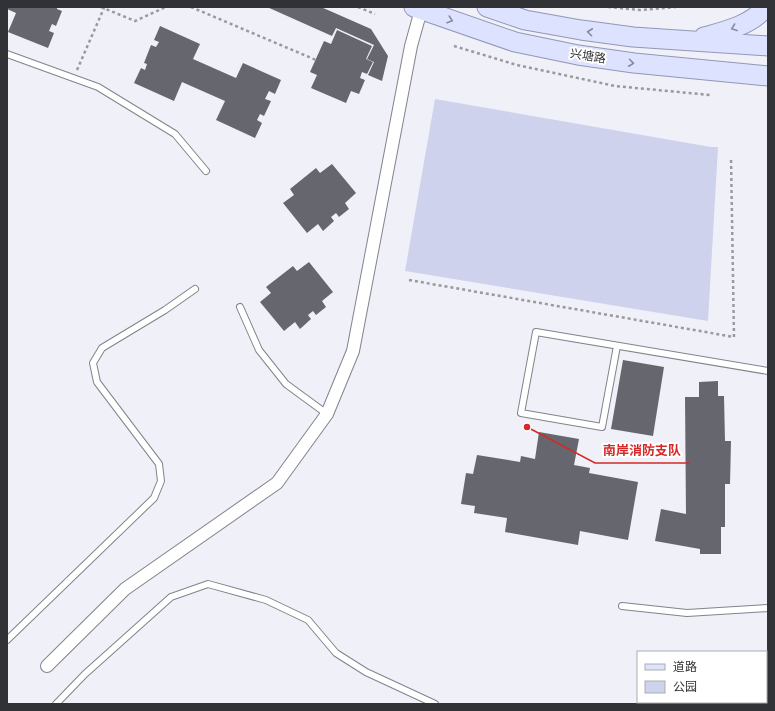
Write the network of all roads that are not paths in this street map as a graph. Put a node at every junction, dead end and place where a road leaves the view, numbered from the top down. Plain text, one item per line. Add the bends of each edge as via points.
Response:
1 (487, 7) edge
2 (766, 7) edge
3 (417, 8) edge
4 (687, 41) junction
5 (768, 46) edge
6 (7, 54) edge
7 (768, 76) edge
8 (206, 170) dead end
9 (195, 289) dead end
10 (240, 307) dead end
11 (617, 346) junction
12 (768, 371) edge
13 (327, 414) junction
14 (622, 606) dead end
15 (768, 608) edge
16 (7, 640) edge
17 (47, 666) dead end
18 (56, 704) edge
19 (435, 704) edge

4 -> 1 main road, 兴塘路 via 581,30 525,20
2 -> 4 main road via 753,19 738,26
3 -> 7 main road, 兴塘路 via 515,42 578,55
3 - 13 street via 353,351
4 - 5 main road, 兴塘路
6 - 8 lane via 98,88 175,134
9 - 16 lane via 102,348 93,363 96,382 159,464 161,481 154,498
10 - 13 lane via 259,350 281,378
11 - 11 lane via 536,332 521,413 602,428
11 - 12 lane
13 - 17 street via 277,483 125,589
14 - 15 lane via 687,613
18 - 19 lane via 85,674 171,597 208,584 266,600 308,620 336,653 366,672

